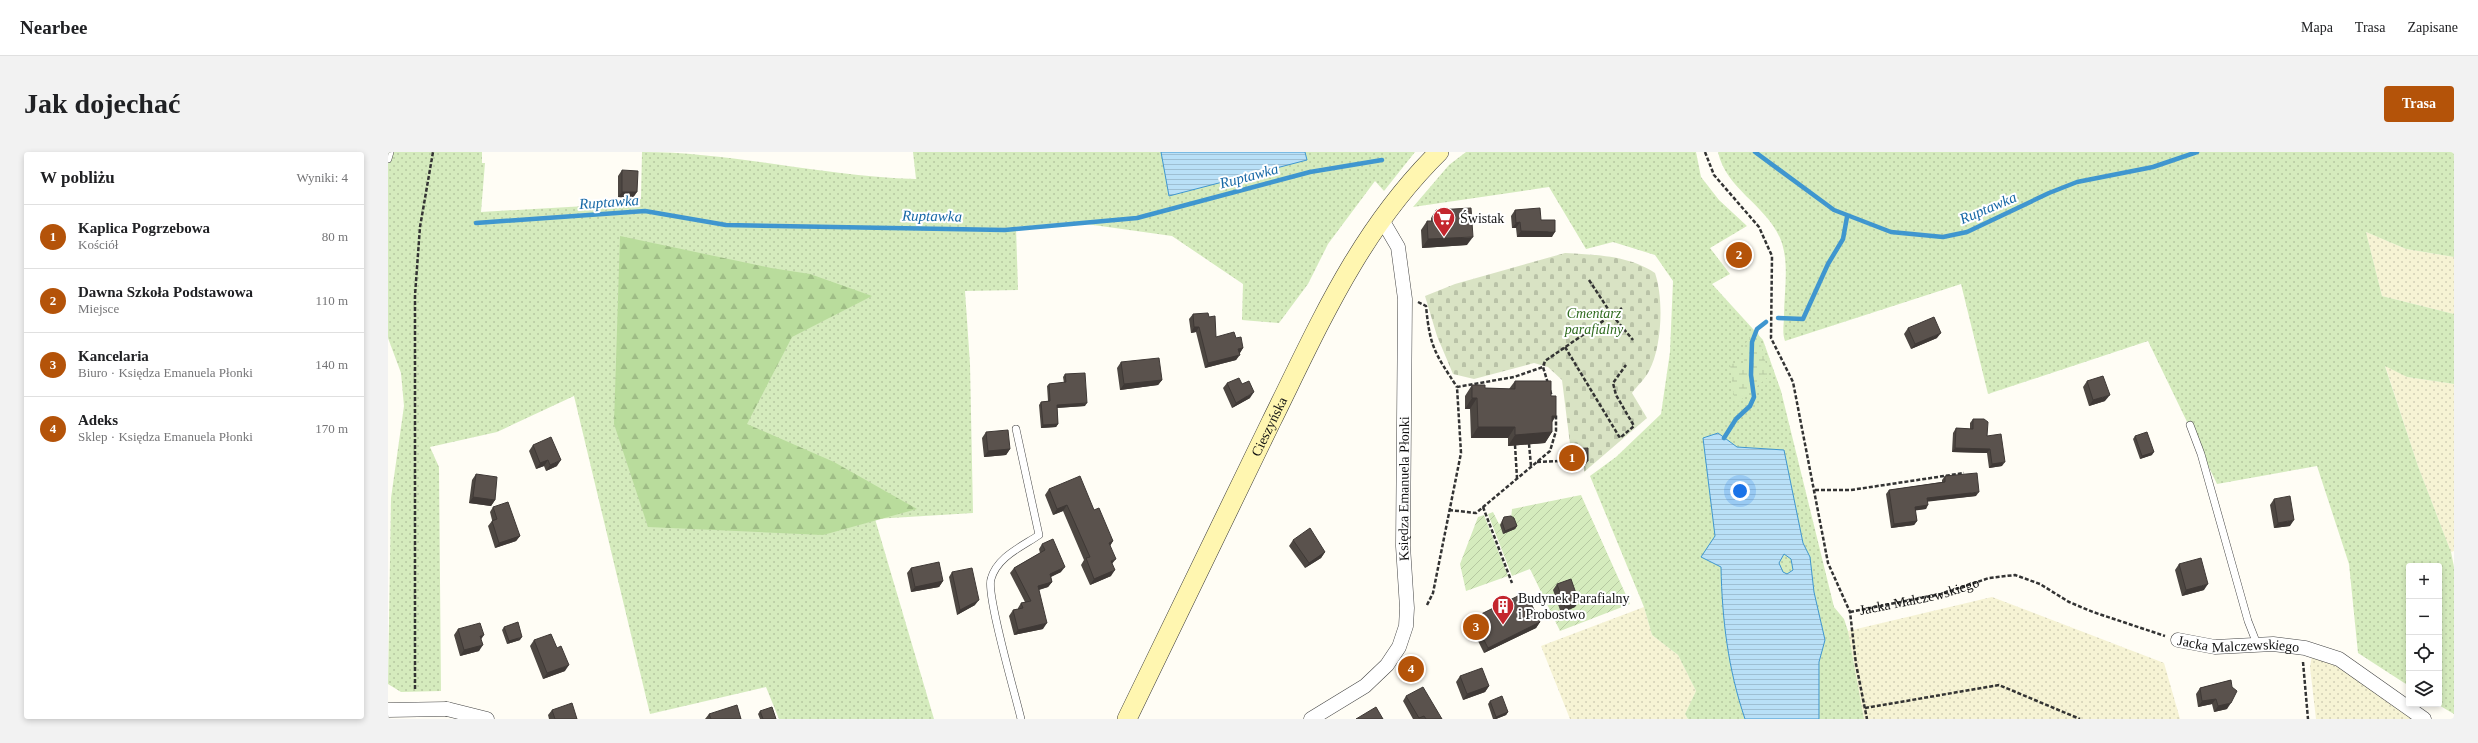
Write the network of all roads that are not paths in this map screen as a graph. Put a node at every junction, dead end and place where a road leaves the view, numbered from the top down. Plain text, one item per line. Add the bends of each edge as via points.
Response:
1 (390, 152) edge
2 (1439, 152) edge
3 (388, 159) edge
4 (1381, 218) junction
5 (2190, 425) dead end
6 (1016, 429) dead end
7 (2178, 640) road end
8 (2257, 644) junction
9 (388, 710) edge
10 (487, 719) edge
11 (1021, 719) edge
12 (1127, 719) edge
13 (1311, 719) edge
14 (2424, 719) edge

1 - 3 lane
2 - 4 main road, Cieszyńska via 1408,184
4 - 12 main road, Cieszyńska via 1353,260 1331,301
4 - 13 street, Księdza Emanuela Płonki via 1398,247 1404,299 1403,546 1406,626 1399,647 1387,665 1365,686
5 - 8 lane via 2201,454
6 - 11 lane via 1039,535 1004,558 990,580
7 - 8 street, Jacka Malczewskiego via 2215,647
8 - 14 street, Jacka Malczewskiego via 2304,648 2339,659
9 - 10 street, bridge via 447,709

